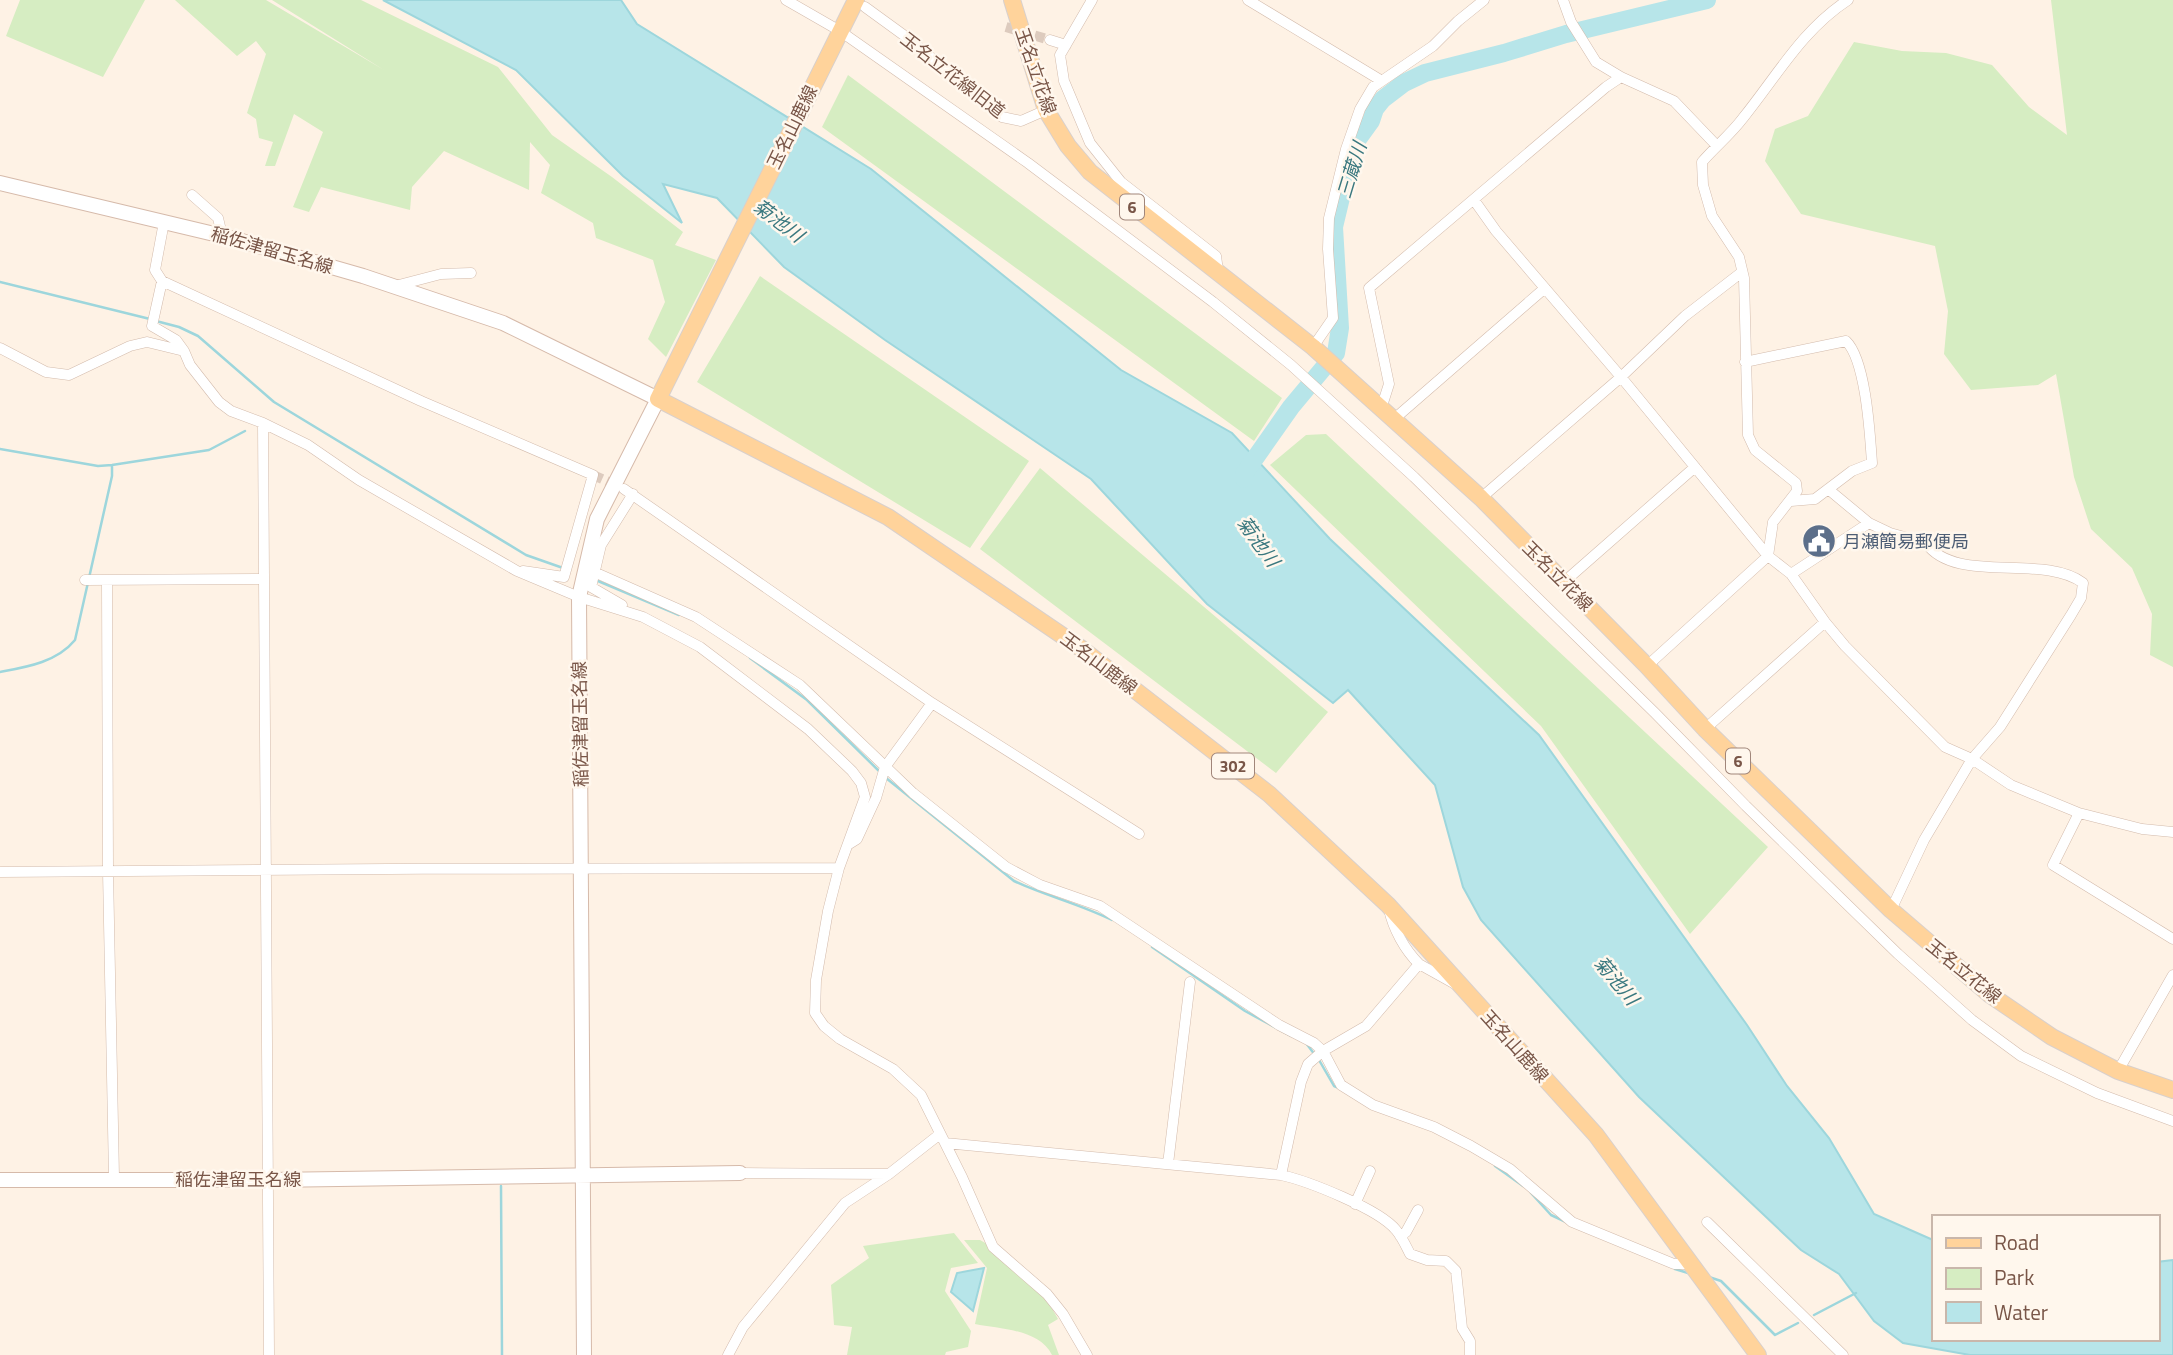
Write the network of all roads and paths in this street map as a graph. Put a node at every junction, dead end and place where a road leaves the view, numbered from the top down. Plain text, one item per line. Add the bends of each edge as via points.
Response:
1 (786, 0) edge
2 (1012, 0) edge
3 (1092, 0) edge
4 (1248, 0) edge
5 (1484, 0) edge
6 (1563, 0) edge
7 (1848, 0) edge
8 (860, 4) edge
9 (837, 36) junction
10 (1050, 40) tunnel mouth
11 (1066, 45) junction
12 (1621, 77) junction
13 (1382, 81) junction
14 (1046, 110) junction
15 (1717, 146) junction
16 (0, 183) edge
17 (192, 195) dead end
18 (1474, 200) junction
19 (164, 222) junction
20 (222, 235) junction
21 (1218, 271) junction
22 (1742, 272) junction
23 (471, 273) dead end
24 (162, 281) junction
25 (394, 286) junction
26 (1545, 288) junction
27 (0, 348) edge
28 (184, 351) junction
29 (1319, 352) junction
30 (1745, 362) junction
31 (1621, 377) junction
32 (658, 399) junction
33 (1387, 415) junction
34 (263, 423) junction
35 (1695, 467) junction
36 (1828, 489) junction
37 (1481, 498) junction
38 (1790, 501) junction
39 (1869, 523) junction
40 (1768, 556) junction
41 (517, 571) junction
42 (594, 572) junction
43 (1791, 574) junction
44 (263, 579) junction
45 (85, 580) dead end
46 (107, 581) junction
47 (1564, 582) junction
48 (579, 597) junction
49 (643, 617) junction
50 (1825, 622) junction
51 (1647, 666) junction
52 (932, 703) junction
53 (1705, 729) junction
54 (1972, 759) junction
55 (885, 767) junction
56 (2079, 813) junction
57 (2173, 832) edge
58 (1139, 834) dead end
59 (849, 844) junction
60 (582, 867) junction
61 (839, 868) junction
62 (108, 871) junction
63 (267, 871) junction
64 (0, 872) edge
65 (1388, 905) junction
66 (1891, 910) junction
67 (2173, 939) edge
68 (1419, 964) junction
69 (2173, 975) edge
70 (1190, 982) dead end
71 (1462, 987) junction
72 (1324, 1051) junction
73 (2118, 1071) junction
74 (2173, 1090) edge
75 (2173, 1121) edge
76 (942, 1138) junction
77 (1168, 1164) junction
78 (1370, 1171) dead end
79 (740, 1173) joint
80 (890, 1174) junction
81 (1281, 1175) junction
82 (584, 1176) junction
83 (111, 1179) junction
84 (0, 1180) edge
85 (270, 1180) junction
86 (1355, 1204) junction
87 (1418, 1210) dead end
88 (1707, 1222) dead end
89 (1400, 1236) junction
90 (1697, 1271) junction
91 (269, 1355) edge
92 (584, 1355) edge
93 (728, 1355) edge
94 (1086, 1355) edge
95 (1470, 1355) edge
96 (1757, 1355) edge
97 (1843, 1355) edge

1 - 9 street
2 - 14 main road, 玉名立花線 / 6
3 - 11 street
4 - 13 street
5 - 13 street via 1433,46
6 - 12 street via 1596,62
7 - 15 street via 1798,44
8 - 9 main road, 玉名山鹿線
8 - 14 street, 玉名立花線旧道 via 1002,117 1021,121
9 - 32 main road, 玉名山鹿線
9 - 75 street via 1028,163 1303,376 1414,477 1765,825 1972,1020 2021,1056 2097,1093
10 - 11 street
11 - 21 street via 1060,55 1064,81 1090,143 1121,182 1216,256
12 - 15 street via 1674,101
12 - 18 street
13 - 29 street via 1360,109 1329,218 1333,318
14 - 21 main road, 玉名立花線 / 6 via 1090,172
15 - 22 street via 1702,162 1703,185 1712,216 1739,257
16 - 19 main road, 稲佐津留玉名線 / 302
17 - 20 street via 218,218
18 - 26 street
18 - 33 street via 1369,288 1389,384
19 - 20 main road, 稲佐津留玉名線 / 302
19 - 24 street via 155,270
20 - 25 main road, 稲佐津留玉名線 / 302
21 - 29 main road, 玉名立花線 / 6
22 - 30 street
22 - 31 street via 1685,316
23 - 25 street via 441,274
24 - 28 street via 152,326 176,340
24 - 41 street via 593,475 564,577
25 - 32 main road, 稲佐津留玉名線 / 302 via 503,323
26 - 31 street
26 - 33 street
27 - 28 street via 46,372 69,375 147,342
28 - 34 street via 219,402
29 - 33 main road, 玉名立花線 / 6
30 - 36 street via 1846,341 1852,346 1870,421 1872,463
30 - 38 street via 1748,435 1755,450 1796,483
31 - 35 street
31 - 37 street
32 - 48 main road, 稲佐津留玉名線 via 597,519
32 - 65 main road, 玉名山鹿線 / 302 via 888,517 1082,649 1269,794
33 - 37 main road, 玉名立花線 / 6
34 - 41 street via 308,445 359,480
34 - 44 street
35 - 40 street
35 - 47 street
36 - 38 street via 1815,499
36 - 39 street
37 - 47 main road, 玉名立花線 / 6
38 - 40 street via 1773,522
39 - 43 street
39 - 54 street via 1926,543 1933,553 1967,565 2063,573 2083,583 2071,615 2000,727
40 - 43 street
40 - 51 street
41 - 48 street
42 - 49 street via 591,587
42 - 52 street via 601,545 629,491
42 - 55 street via 695,617 800,685
43 - 50 street
44 - 46 street
44 - 63 street
45 - 46 street
46 - 62 street
47 - 51 main road, 玉名立花線 / 6
48 - 49 street
48 - 60 main road, 稲佐津留玉名線
49 - 59 street via 733,670 808,729 852,771 865,797
50 - 53 street
50 - 54 street via 1945,747
51 - 53 main road, 玉名立花線 / 6
52 - 55 street
52 - 58 street
53 - 66 main road, 玉名立花線 / 6
54 - 56 street via 2011,785
54 - 66 street via 1924,840
55 - 59 street via 857,839
55 - 72 street via 1006,867 1040,885 1100,906
56 - 57 street
56 - 67 street via 2053,865
59 - 61 street
60 - 61 street
60 - 63 street
60 - 82 main road, 稲佐津留玉名線
61 - 76 street via 821,947 816,1013 840,1039 906,1080 921,1095
62 - 63 street
62 - 64 street
62 - 83 street
63 - 85 street
65 - 68 street via 1391,920
65 - 71 main road, 玉名山鹿線 / 302
66 - 73 main road, 玉名立花線 / 6 via 1989,993 2052,1037
68 - 71 street
68 - 72 street via 1366,1026
69 - 73 street
70 - 77 street
71 - 90 main road, 玉名山鹿線 / 302 via 1596,1135
72 - 81 street via 1308,1064 1301,1082
72 - 90 street via 1341,1085 1373,1105 1471,1146 1510,1169 1572,1222
73 - 74 main road, 玉名立花線 / 6
76 - 77 street
76 - 80 street
76 - 94 street via 993,1247 1047,1294
77 - 81 street
78 - 86 street
79 - 80 street
79 - 82 main road
80 - 93 street via 845,1203 743,1327
81 - 86 street via 1304,1180
82 - 85 main road, 稲佐津留玉名線
82 - 92 main road
83 - 84 main road, 稲佐津留玉名線
83 - 85 main road, 稲佐津留玉名線
85 - 91 street
86 - 89 street via 1395,1228
87 - 89 street
88 - 97 street
89 - 95 street via 1410,1254 1446,1261 1456,1270 1462,1328 1470,1341
90 - 96 main road, 玉名山鹿線

